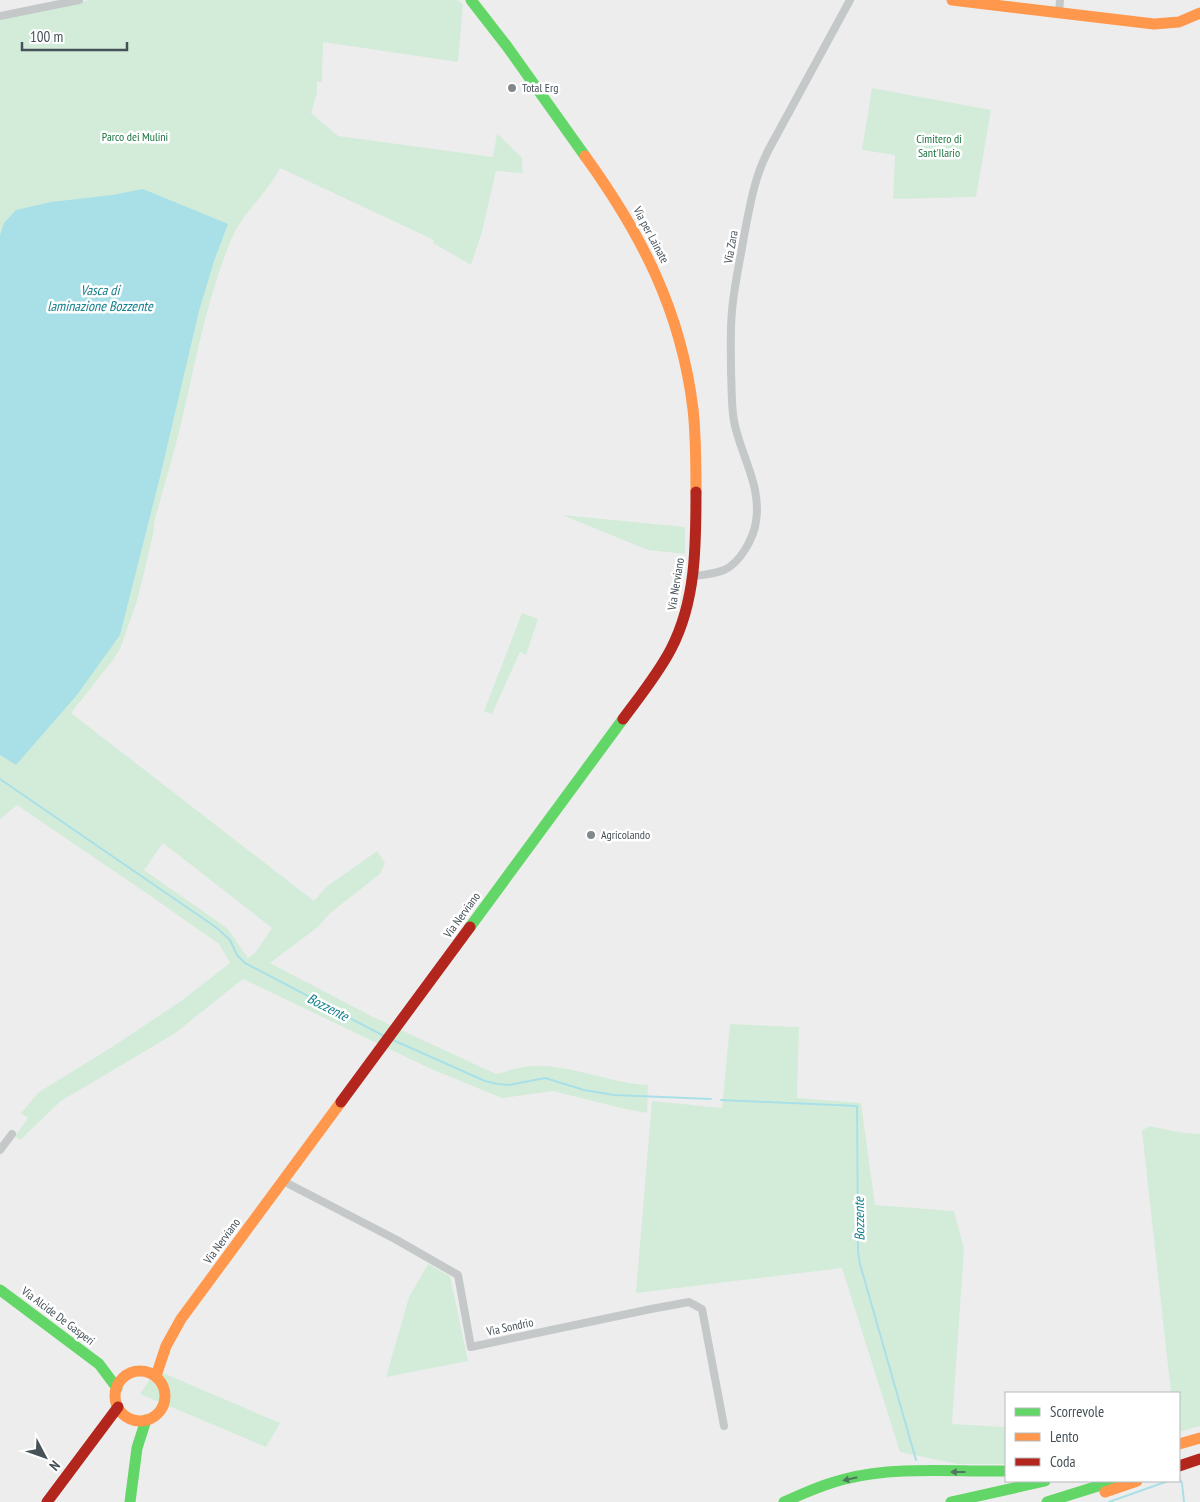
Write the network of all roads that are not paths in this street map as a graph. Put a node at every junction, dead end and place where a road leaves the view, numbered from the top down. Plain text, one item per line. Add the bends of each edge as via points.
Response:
1 (78, 0) edge
2 (471, 0) edge
3 (480, 0) edge
4 (850, 0) edge
5 (952, 0) edge
6 (1060, 0) edge
7 (1059, 13) junction
8 (1200, 13) edge
9 (0, 16) edge
10 (522, 69) junction
11 (695, 527) joint
12 (694, 576) junction
13 (12, 1134) dead end
14 (0, 1150) edge
15 (283, 1181) junction
16 (0, 1290) edge
17 (160, 1359) junction
18 (99, 1364) junction
19 (143, 1371) junction
20 (127, 1374) junction
21 (156, 1376) junction
22 (116, 1388) junction
23 (125, 1414) junction
24 (146, 1420) junction
25 (724, 1426) dead end
26 (1200, 1438) edge
27 (137, 1441) junction
28 (1180, 1444) edge
29 (1200, 1453) edge
30 (1200, 1459) edge
31 (1180, 1460) edge
32 (1180, 1466) edge
33 (1005, 1471) edge
34 (1041, 1482) edge
35 (1111, 1482) edge
36 (1134, 1482) edge
37 (48, 1502) edge
38 (130, 1502) edge
39 (784, 1502) edge
40 (952, 1502) edge
41 (1047, 1502) edge
42 (1073, 1502) edge

1 - 9 street
2 - 10 main road, Via per Lainate
3 - 10 main road via 519,58
4 - 12 street, Via Zara via 758,172 738,271 731,317 732,404 736,433 755,492 756,518 750,539 733,563 722,570
5 - 7 main road
6 - 7 street
7 - 8 main road via 1167,24
10 - 11 main road, Via per Lainate via 624,214 664,293 682,350 692,401 696,453
11 - 12 main road, Via Nerviano
12 - 15 main road, Via Nerviano via 682,624 672,650 660,668
13 - 14 street
15 - 17 main road, Via Nerviano via 174,1330
15 - 25 street, Via Sondrio via 458,1275 471,1347 651,1308 690,1302 702,1308
16 - 18 main road, Via Alcide De Gasperi
17 - 19 main road
17 - 21 main road, Via Nerviano
18 - 20 main road, Via Alcide De Gasperi
18 - 22 main road, Via Alcide De Gasperi
19 - 20 main road
19 - 21 main road
20 - 22 main road
21 - 24 main road via 164,1386 165,1398 161,1410
22 - 23 main road via 115,1398
23 - 24 main road
23 - 27 main road
23 - 37 main road via 106,1424
24 - 27 main road
26 - 28 main road
27 - 38 main road
29 - 31 main road
30 - 32 main road
33 -> 39 main road via 898,1472 860,1476 824,1485
34 - 40 main road
35 - 41 main road
36 - 42 main road

